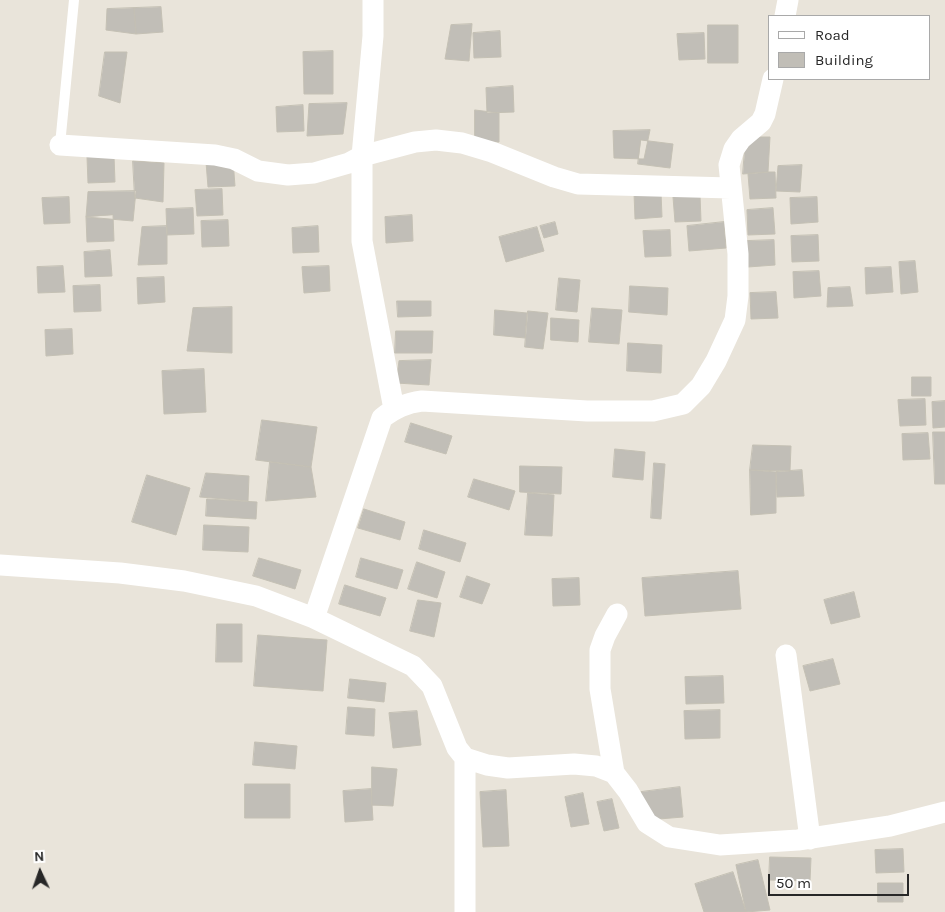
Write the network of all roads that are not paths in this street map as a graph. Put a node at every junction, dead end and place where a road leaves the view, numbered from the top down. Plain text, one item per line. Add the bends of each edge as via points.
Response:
1 (74, 0) edge
2 (373, 0) edge
3 (788, 0) edge
4 (785, 15) edge
5 (773, 80) edge
6 (60, 145) joint
7 (362, 156) junction
8 (731, 188) junction
9 (394, 409) junction
10 (0, 566) edge
11 (617, 614) dead end
12 (314, 618) junction
13 (786, 654) dead end
14 (465, 758) junction
15 (614, 773) junction
16 (945, 812) edge
17 (810, 838) junction
18 (465, 912) edge

1 - 6 lane
2 - 7 street via 373,36
3 - 4 street
5 - 8 street via 761,122 734,149 729,165
6 - 7 street via 215,156 234,159 258,171 288,176 314,173
7 - 8 street via 414,142 444,141 492,152 554,178 578,184
7 - 9 street via 362,241
8 - 9 street via 738,254 735,320 701,386 683,404 653,411 588,411 422,401
9 - 12 street via 382,418
10 - 12 street via 120,573 184,581 256,596
11 - 15 street via 600,650 600,689
12 - 14 street via 413,666 432,686 450,734
13 - 17 street
14 - 15 street via 508,768 574,764 596,766
14 - 18 street
15 - 17 street via 647,823 669,837 720,845
16 - 17 street via 890,826

